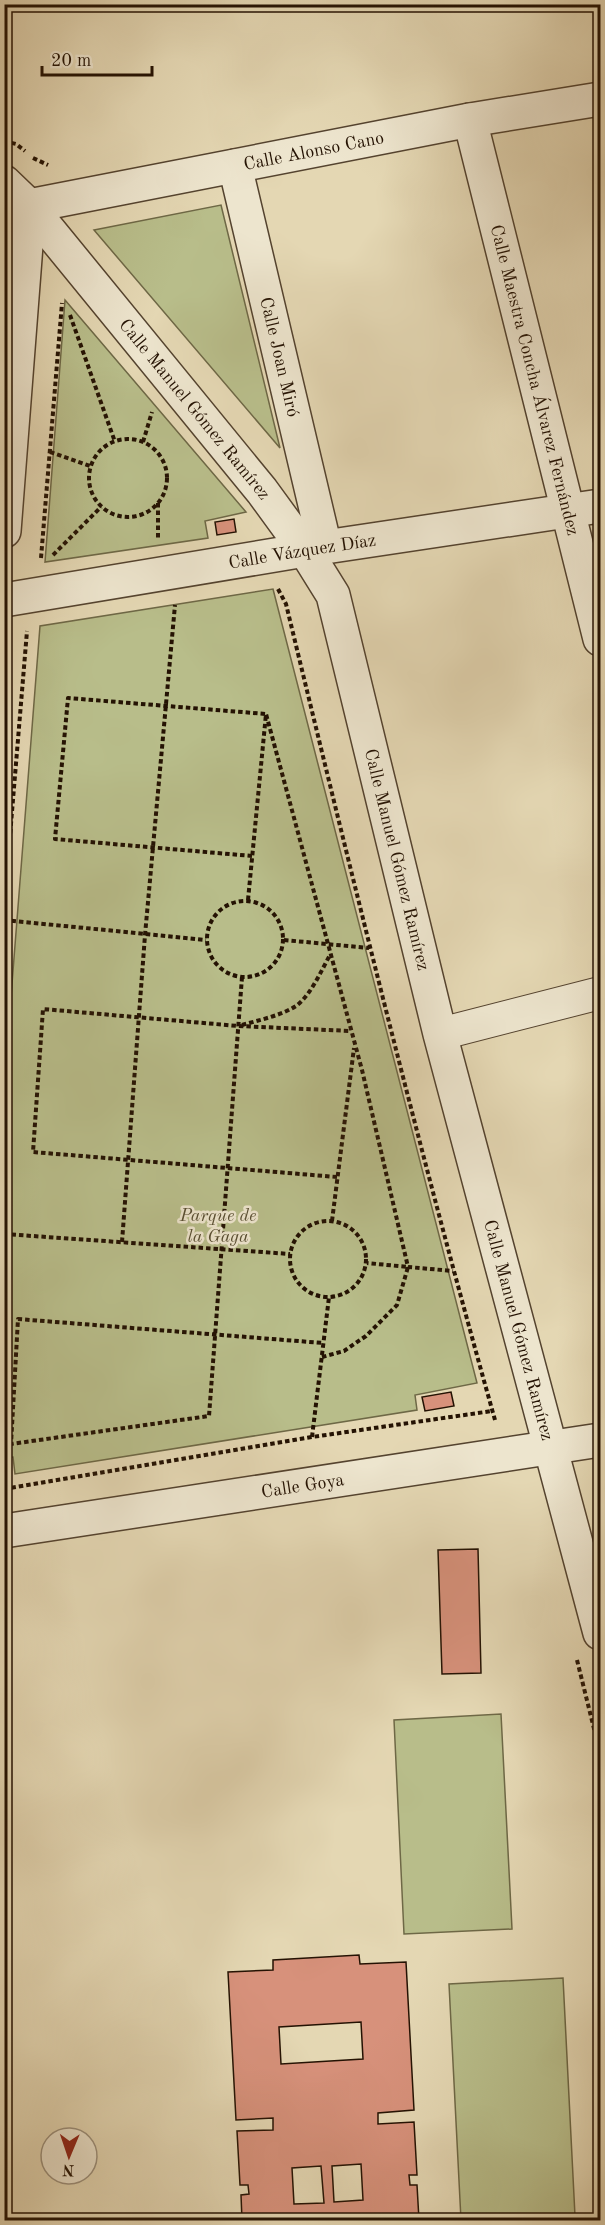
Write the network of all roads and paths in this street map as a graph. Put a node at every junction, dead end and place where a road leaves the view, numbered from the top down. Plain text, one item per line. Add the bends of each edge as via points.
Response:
1 (600, 99) edge
2 (470, 120) junction
3 (4, 141) edge
4 (235, 166) junction
5 (4, 182) edge
6 (75, 197) junction
7 (29, 206) junction
8 (153, 411) dead end
9 (115, 442) junction
10 (143, 442) junction
11 (50, 452) junction
12 (90, 466) junction
13 (158, 503) junction
14 (600, 506) edge
15 (101, 507) junction
16 (568, 512) junction
17 (4, 531) edge
18 (159, 544) dead end
19 (315, 549) junction
20 (48, 560) dead end
21 (40, 568) dead end
22 (276, 585) dead end
23 (176, 596) dead end
24 (16, 611) edge
25 (600, 639) edge
26 (165, 705) junction
27 (266, 714) junction
28 (152, 848) junction
29 (252, 856) junction
30 (248, 900) junction
31 (4, 908) edge
32 (4, 920) edge
33 (145, 936) junction
34 (206, 940) junction
35 (284, 940) junction
36 (328, 944) junction
37 (369, 948) junction
38 (331, 955) junction
39 (242, 977) junction
40 (600, 993) edge
41 (138, 1017) junction
42 (238, 1026) junction
43 (351, 1031) junction
44 (440, 1034) junction
45 (355, 1044) junction
46 (129, 1160) junction
47 (227, 1168) junction
48 (338, 1177) junction
49 (332, 1221) junction
50 (4, 1234) edge
51 (123, 1242) junction
52 (221, 1249) junction
53 (290, 1254) junction
54 (366, 1263) junction
55 (408, 1267) junction
56 (453, 1271) junction
57 (329, 1297) junction
58 (215, 1335) junction
59 (323, 1343) junction
60 (322, 1357) junction
61 (492, 1411) junction
62 (312, 1437) junction
63 (600, 1440) edge
64 (551, 1447) junction
65 (505, 1454) junction
66 (4, 1489) edge
67 (4, 1531) edge
68 (587, 1642) edge
69 (600, 1752) edge

1 - 2 street, Calle Alonso Cano
2 - 4 street, Calle Alonso Cano
2 - 16 street, Calle Maestra Concha Álvarez Fernández
3 - 6 path via 63,171
4 - 6 street, Calle Alonso Cano
4 - 19 street, Calle Joan Miró
5 - 7 street, Calle Manuel Gómez Ramírez
6 - 7 street, Calle Alonso Cano
7 - 17 street
7 - 19 street, Calle Manuel Gómez Ramírez via 262,491
8 - 10 path
9 - 10 path
9 - 11 path via 62,294
9 - 12 path via 101,450
10 - 13 path via 159,455 165,466 166,484
11 - 12 path
11 - 21 path
12 - 15 path via 90,491
13 - 15 path via 132,517 112,514
13 - 18 path
14 - 16 street, Calle Vázquez Díaz
15 - 20 path
16 - 19 street, Calle Vázquez Díaz
16 - 25 street, Calle Maestra Concha Álvarez Fernández
19 - 24 street, Calle Vázquez Díaz
19 - 44 street, Calle Manuel Gómez Ramírez via 333,595
22 - 37 path via 286,604
23 - 26 path
24 - 31 path
26 - 27 path
26 - 28 path
26 - 28 path via 68,698 55,839
27 - 29 path
27 - 36 path
28 - 29 path
28 - 33 path
29 - 30 path
30 - 34 path via 238,900 218,911 209,924
30 - 35 path via 274,913
32 - 33 path
33 - 34 path
33 - 41 path
34 - 39 path via 208,952 217,965
35 - 36 path
35 - 39 path via 272,967
36 - 37 path
36 - 38 path
37 - 56 path
38 - 42 path via 297,1005
38 - 43 path
39 - 42 path
40 - 44 street
41 - 42 path
41 - 46 path
41 - 46 path via 43,1009 33,1152
42 - 43 path
42 - 47 path
43 - 45 path
44 - 64 street, Calle Manuel Gómez Ramírez
45 - 48 path
45 - 55 path
46 - 47 path
46 - 51 path
47 - 48 path
47 - 52 path
48 - 49 path
49 - 53 path via 307,1227 294,1241
49 - 54 path via 348,1226 358,1235 366,1250
50 - 51 path
51 - 52 path
52 - 53 path
52 - 58 path
53 - 57 path via 293,1274 300,1285
54 - 55 path
54 - 57 path via 364,1274 351,1290
55 - 56 path
55 - 60 path via 397,1305 366,1336 344,1351
56 - 61 path
57 - 59 path
58 - 58 path via 18,1319 10,1444 209,1416
58 - 59 path
59 - 60 path
60 - 62 path
61 - 62 path
61 - 65 path
62 - 66 path
63 - 64 street, Calle Goya
64 - 65 street, Calle Goya
64 - 68 street, Calle Manuel Gómez Ramírez
65 - 67 street, Calle Goya
68 - 69 path

